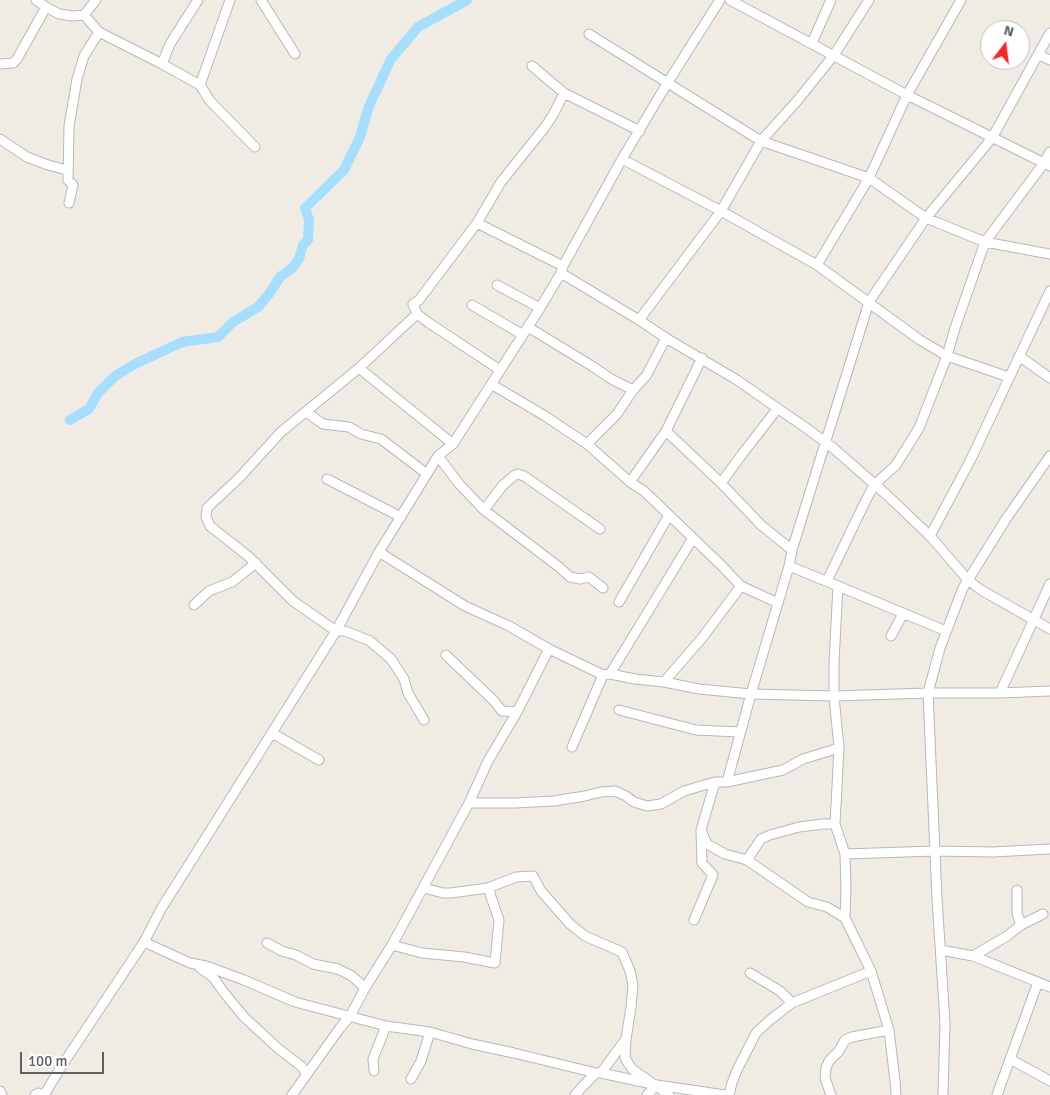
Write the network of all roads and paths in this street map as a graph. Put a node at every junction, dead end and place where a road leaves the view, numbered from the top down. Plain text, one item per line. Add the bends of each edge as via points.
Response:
1 (36, 0) edge
2 (96, 0) edge
3 (198, 0) edge
4 (230, 0) edge
5 (261, 0) edge
6 (720, 0) edge
7 (730, 0) edge
8 (832, 0) edge
9 (869, 0) edge
10 (961, 0) edge
11 (46, 7) junction
12 (84, 15) junction
13 (100, 32) junction
14 (1050, 33) edge
15 (589, 34) dead end
16 (812, 43) junction
17 (295, 54) dead end
18 (834, 55) junction
19 (1038, 55) junction
20 (1050, 60) edge
21 (0, 64) edge
22 (162, 64) junction
23 (532, 66) dead end
24 (668, 82) junction
25 (200, 85) junction
26 (564, 93) junction
27 (908, 95) junction
28 (640, 131) junction
29 (992, 138) junction
30 (0, 140) edge
31 (761, 141) junction
32 (255, 147) dead end
33 (1050, 152) edge
34 (622, 160) junction
35 (1047, 165) edge
36 (68, 170) junction
37 (868, 178) junction
38 (68, 204) dead end
39 (721, 212) junction
40 (926, 218) junction
41 (478, 223) junction
42 (984, 242) junction
43 (1050, 254) edge
44 (817, 264) junction
45 (562, 270) junction
46 (497, 284) dead end
47 (1050, 291) edge
48 (869, 302) junction
49 (472, 305) dead end
50 (540, 308) junction
51 (417, 314) junction
52 (639, 320) junction
53 (526, 331) junction
54 (666, 338) junction
55 (947, 356) junction
56 (1019, 356) junction
57 (702, 358) junction
58 (359, 368) junction
59 (500, 370) junction
60 (1009, 376) junction
61 (1050, 378) edge
62 (491, 384) junction
63 (632, 390) junction
64 (778, 408) junction
65 (306, 412) junction
66 (666, 431) junction
67 (825, 442) junction
68 (453, 444) junction
69 (587, 444) junction
70 (438, 456) junction
71 (1050, 456) edge
72 (427, 474) junction
73 (327, 479) dead end
74 (630, 482) junction
75 (721, 483) junction
76 (874, 485) junction
77 (484, 510) junction
78 (669, 515) junction
79 (401, 517) junction
80 (600, 529) dead end
81 (930, 536) junction
82 (693, 538) junction
83 (792, 550) junction
84 (379, 552) junction
85 (256, 564) junction
86 (789, 566) junction
87 (968, 580) junction
88 (827, 581) junction
89 (1050, 584) edge
90 (741, 586) junction
91 (838, 586) junction
92 (603, 588) dead end
93 (618, 602) dead end
94 (778, 603) junction
95 (194, 604) dead end
96 (904, 614) junction
97 (1034, 620) junction
98 (1050, 629) edge
99 (336, 631) junction
100 (946, 632) junction
101 (891, 636) dead end
102 (549, 649) junction
103 (446, 655) dead end
104 (606, 674) junction
105 (664, 682) junction
106 (1050, 691) edge
107 (928, 693) junction
108 (1000, 693) junction
109 (751, 694) junction
110 (834, 696) junction
111 (619, 710) dead end
112 (517, 712) junction
113 (424, 720) dead end
114 (740, 732) junction
115 (272, 733) junction
116 (572, 747) dead end
117 (839, 748) junction
118 (319, 760) dead end
119 (715, 782) junction
120 (727, 782) junction
121 (469, 803) junction
122 (835, 824) junction
123 (701, 830) junction
124 (1050, 849) edge
125 (935, 851) junction
126 (845, 854) junction
127 (747, 860) junction
128 (424, 888) junction
129 (488, 888) junction
130 (1016, 890) dead end
131 (1043, 914) dead end
132 (845, 918) junction
133 (694, 920) dead end
134 (1021, 925) junction
135 (144, 942) junction
136 (267, 943) dead end
137 (392, 945) junction
138 (941, 950) junction
139 (973, 956) junction
140 (190, 963) junction
141 (871, 971) junction
142 (750, 973) dead end
143 (1038, 982) junction
144 (1050, 987) edge
145 (365, 988) junction
146 (792, 1003) junction
147 (350, 1016) junction
148 (386, 1026) junction
149 (889, 1030) junction
150 (430, 1032) junction
151 (626, 1039) junction
152 (1010, 1059) junction
153 (374, 1071) dead end
154 (599, 1073) junction
155 (307, 1074) junction
156 (411, 1079) dead end
157 (1050, 1081) edge
158 (657, 1085) junction
159 (0, 1091) edge
160 (2, 1095) edge
161 (35, 1095) edge
162 (44, 1095) edge
163 (292, 1095) edge
164 (575, 1095) edge
165 (647, 1095) edge
166 (669, 1095) edge
167 (725, 1095) edge
168 (730, 1095) edge
169 (831, 1095) edge
170 (896, 1095) edge
171 (943, 1095) edge
172 (997, 1095) edge

1 - 11 street
2 - 12 street
3 - 22 street via 170,44
4 - 25 street
5 - 17 street
6 - 24 street
7 - 16 street
8 - 16 street
9 - 18 street
10 - 27 street
11 - 12 street via 59,14
11 - 21 street via 17,59 13,63
12 - 13 street
13 - 22 street
13 - 36 street via 84,56 77,78 69,126
14 - 19 street
15 - 24 street
16 - 18 street
18 - 27 street
18 - 31 street
19 - 20 street
19 - 29 street
22 - 25 street
23 - 26 street
24 - 28 street
24 - 31 street
25 - 32 street
26 - 28 street
26 - 41 street via 545,127 501,182
27 - 29 street
27 - 37 street
28 - 34 street
29 - 35 street
29 - 40 street
30 - 36 street via 27,157
31 - 37 street
31 - 39 street
33 - 35 street
34 - 39 street
34 - 45 street
35 - 42 street
36 - 38 street via 68,180 73,185
37 - 40 street
37 - 44 street
39 - 44 street
39 - 52 street
40 - 42 street
40 - 48 street
41 - 45 street
41 - 51 street via 413,304
42 - 43 street
42 - 55 street
44 - 48 street
45 - 50 street
45 - 52 street
46 - 50 street
47 - 56 street
48 - 55 street
48 - 67 street
49 - 53 street
50 - 53 street
51 - 58 street
51 - 59 street
52 - 54 street
53 - 59 street
53 - 63 street
54 - 57 street
54 - 63 street via 646,376
55 - 60 street
55 - 76 street via 919,428 896,465
56 - 60 street
56 - 61 street
57 - 64 street
57 - 66 street
58 - 65 street
58 - 68 street
59 - 62 street
60 - 81 street via 971,459
62 - 68 street
62 - 69 street
63 - 69 street via 617,414
64 - 67 street
64 - 75 street
65 - 72 street via 322,424 349,427 381,439
65 - 85 street via 281,432 207,508 210,526
66 - 74 street
66 - 75 street
67 - 76 street
67 - 83 street
68 - 70 street
69 - 74 street
70 - 72 street
70 - 77 street
71 - 87 street via 1006,518
72 - 79 street
73 - 79 street
74 - 78 street
75 - 83 street via 761,525
76 - 81 street
76 - 88 street
77 - 80 street via 502,485 518,474
77 - 92 street via 570,576 589,577
78 - 82 street
78 - 93 street
79 - 84 street
81 - 87 street
82 - 90 street
82 - 104 street
83 - 86 street
84 - 99 street
84 - 102 street via 465,606
85 - 95 street
85 - 99 street via 293,601
86 - 88 street
86 - 94 street
87 - 97 street
87 - 100 street
88 - 91 street
89 - 97 street
90 - 94 street
90 - 105 street
91 - 96 street
91 - 110 street
94 - 109 street
96 - 100 street
96 - 101 street
97 - 98 street
97 - 108 street
99 - 113 street via 345,631 370,641 391,659
99 - 115 street
100 - 107 street
102 - 104 street
102 - 112 street
103 - 112 street via 502,711
104 - 105 street
104 - 116 street
105 - 109 street
106 - 108 street
107 - 108 street
107 - 110 street
107 - 125 street
109 - 110 street
109 - 114 street
110 - 117 street
111 - 114 street via 696,730
112 - 121 street via 488,761
114 - 120 street
115 - 118 street
115 - 135 street via 161,909
117 - 120 street via 803,759 783,770
117 - 122 street
119 - 120 street
119 - 121 street via 684,791 661,804 647,806 614,791 554,801
119 - 123 street
121 - 128 street
122 - 126 street
122 - 127 street via 799,827 770,835 761,839
123 - 127 street via 707,844 725,854
123 - 133 street via 702,863 713,876
124 - 125 street
125 - 126 street
125 - 138 street
126 - 132 street
127 - 132 street via 808,902 827,907
128 - 129 street via 444,893
128 - 137 street
129 - 137 street via 500,920 495,963 422,953
129 - 151 street via 516,877 532,876 541,891 584,936 622,952 633,985
130 - 134 street
131 - 134 street
132 - 141 street
134 - 139 street
135 - 140 street
135 - 162 street
136 - 145 street via 313,964 338,969
137 - 145 street
138 - 139 street
138 - 171 street via 945,1023
139 - 143 street
140 - 147 street via 244,980 295,1002
140 - 155 street via 213,977 244,1017
141 - 146 street
141 - 149 street
142 - 146 street via 780,991
143 - 144 street
143 - 152 street
145 - 147 street
146 - 168 street via 756,1033 737,1070
147 - 148 street
147 - 155 street
148 - 150 street
148 - 153 street via 373,1059
149 - 169 street via 845,1040 826,1068 825,1078
149 - 170 street
150 - 154 street
150 - 156 street via 421,1061
151 - 154 street
151 - 158 street via 625,1058 632,1069
152 - 157 street
152 - 172 street
154 - 158 street
154 - 164 street
155 - 163 street
158 - 165 street
158 - 166 street
158 - 167 street
159 - 160 street
161 - 162 street

